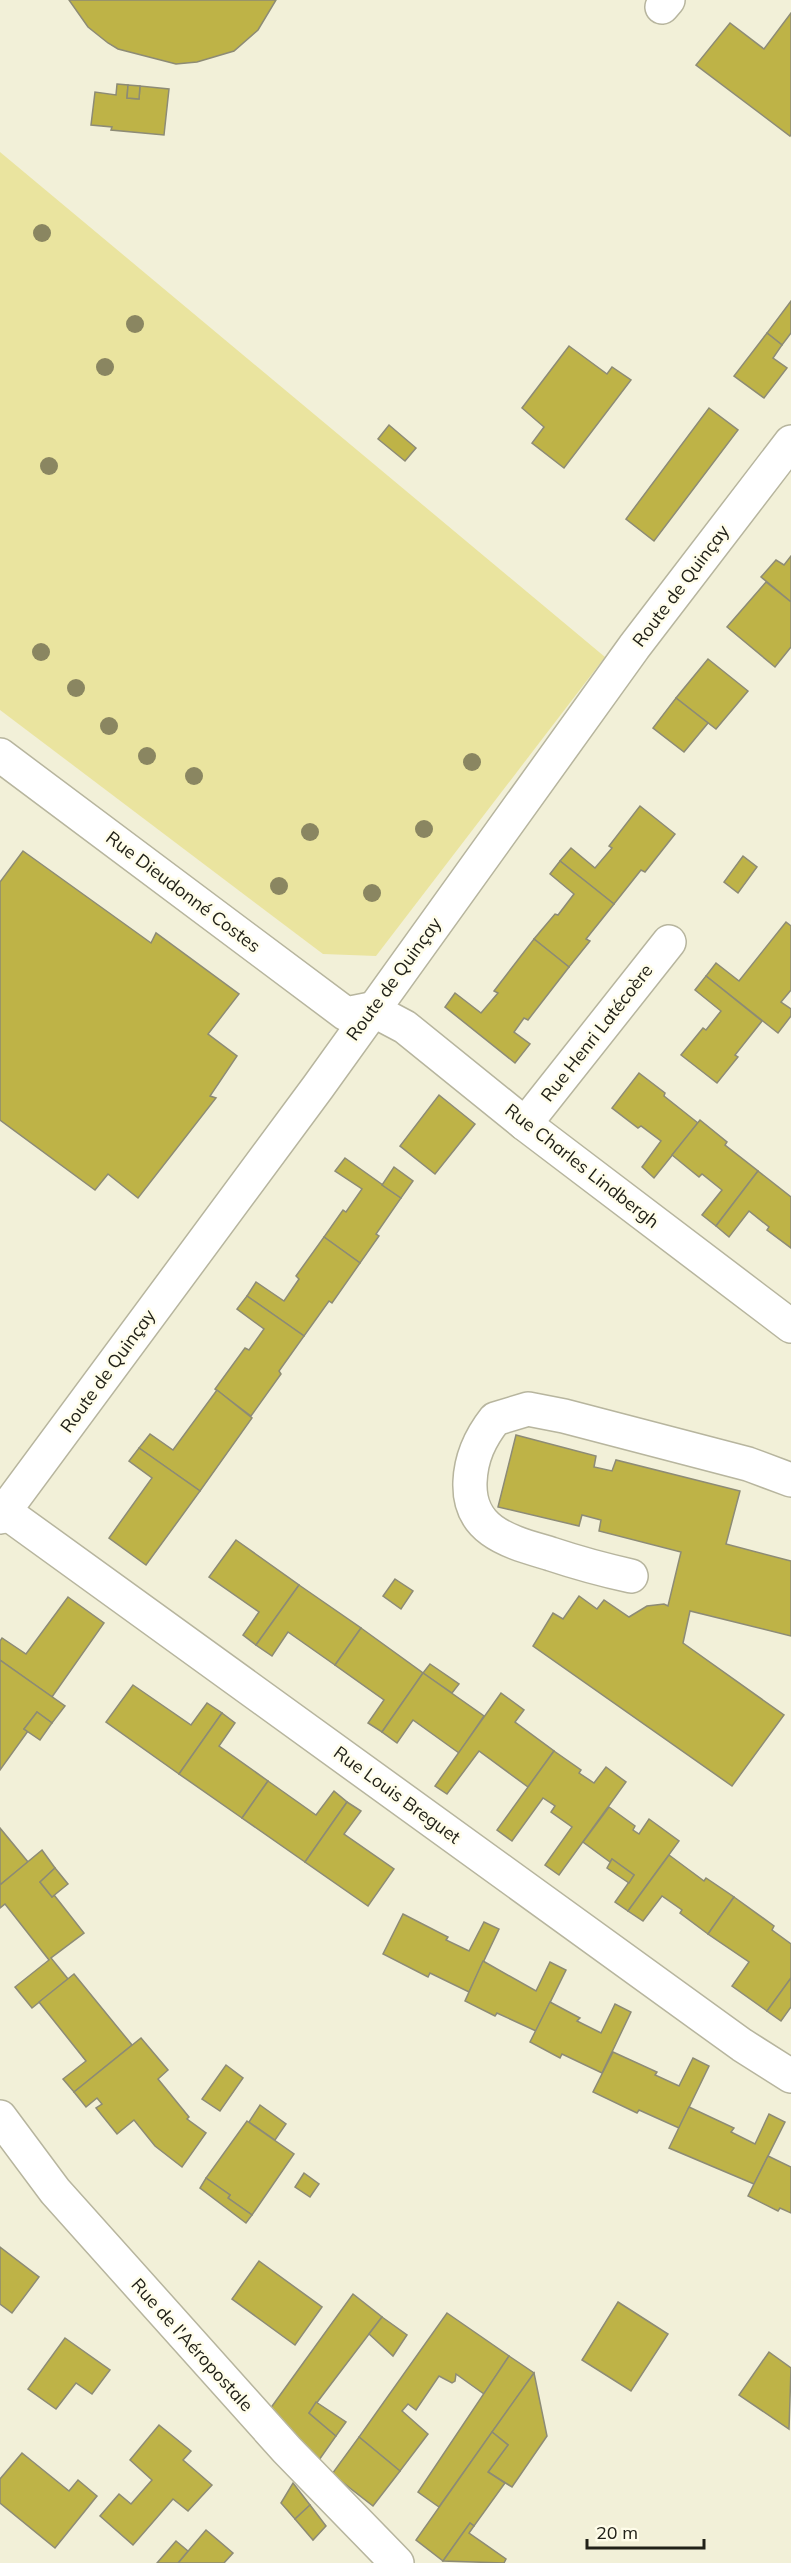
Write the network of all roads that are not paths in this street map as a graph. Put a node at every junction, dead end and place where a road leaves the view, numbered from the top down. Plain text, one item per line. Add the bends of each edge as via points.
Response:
1 (791, 442) edge
2 (0, 755) edge
3 (669, 942) dead end
4 (371, 1009) junction
5 (525, 1124) junction
6 (791, 1326) edge
7 (791, 1480) edge
8 (2, 1514) edge
9 (631, 1576) dead end
10 (791, 2076) edge
11 (0, 2117) edge
12 (397, 2563) edge

1 - 4 street, Route de Quinçay via 634,647
2 - 4 street, Rue Dieudonné Costes via 346,1014
3 - 5 street, Rue Henri Latécoère
4 - 5 street, Rue Charles Lindbergh via 405,1027
4 - 8 street, Route de Quinçay via 318,1087
5 - 6 street, Rue Charles Lindbergh
7 - 9 street via 748,1464 564,1416 528,1409 495,1419 474,1453 470,1491 474,1512 488,1528 510,1542
8 - 10 street, Rue Louis Breguet via 732,2038
11 - 12 street, Rue de l'Aéropostale via 55,2191 287,2450

